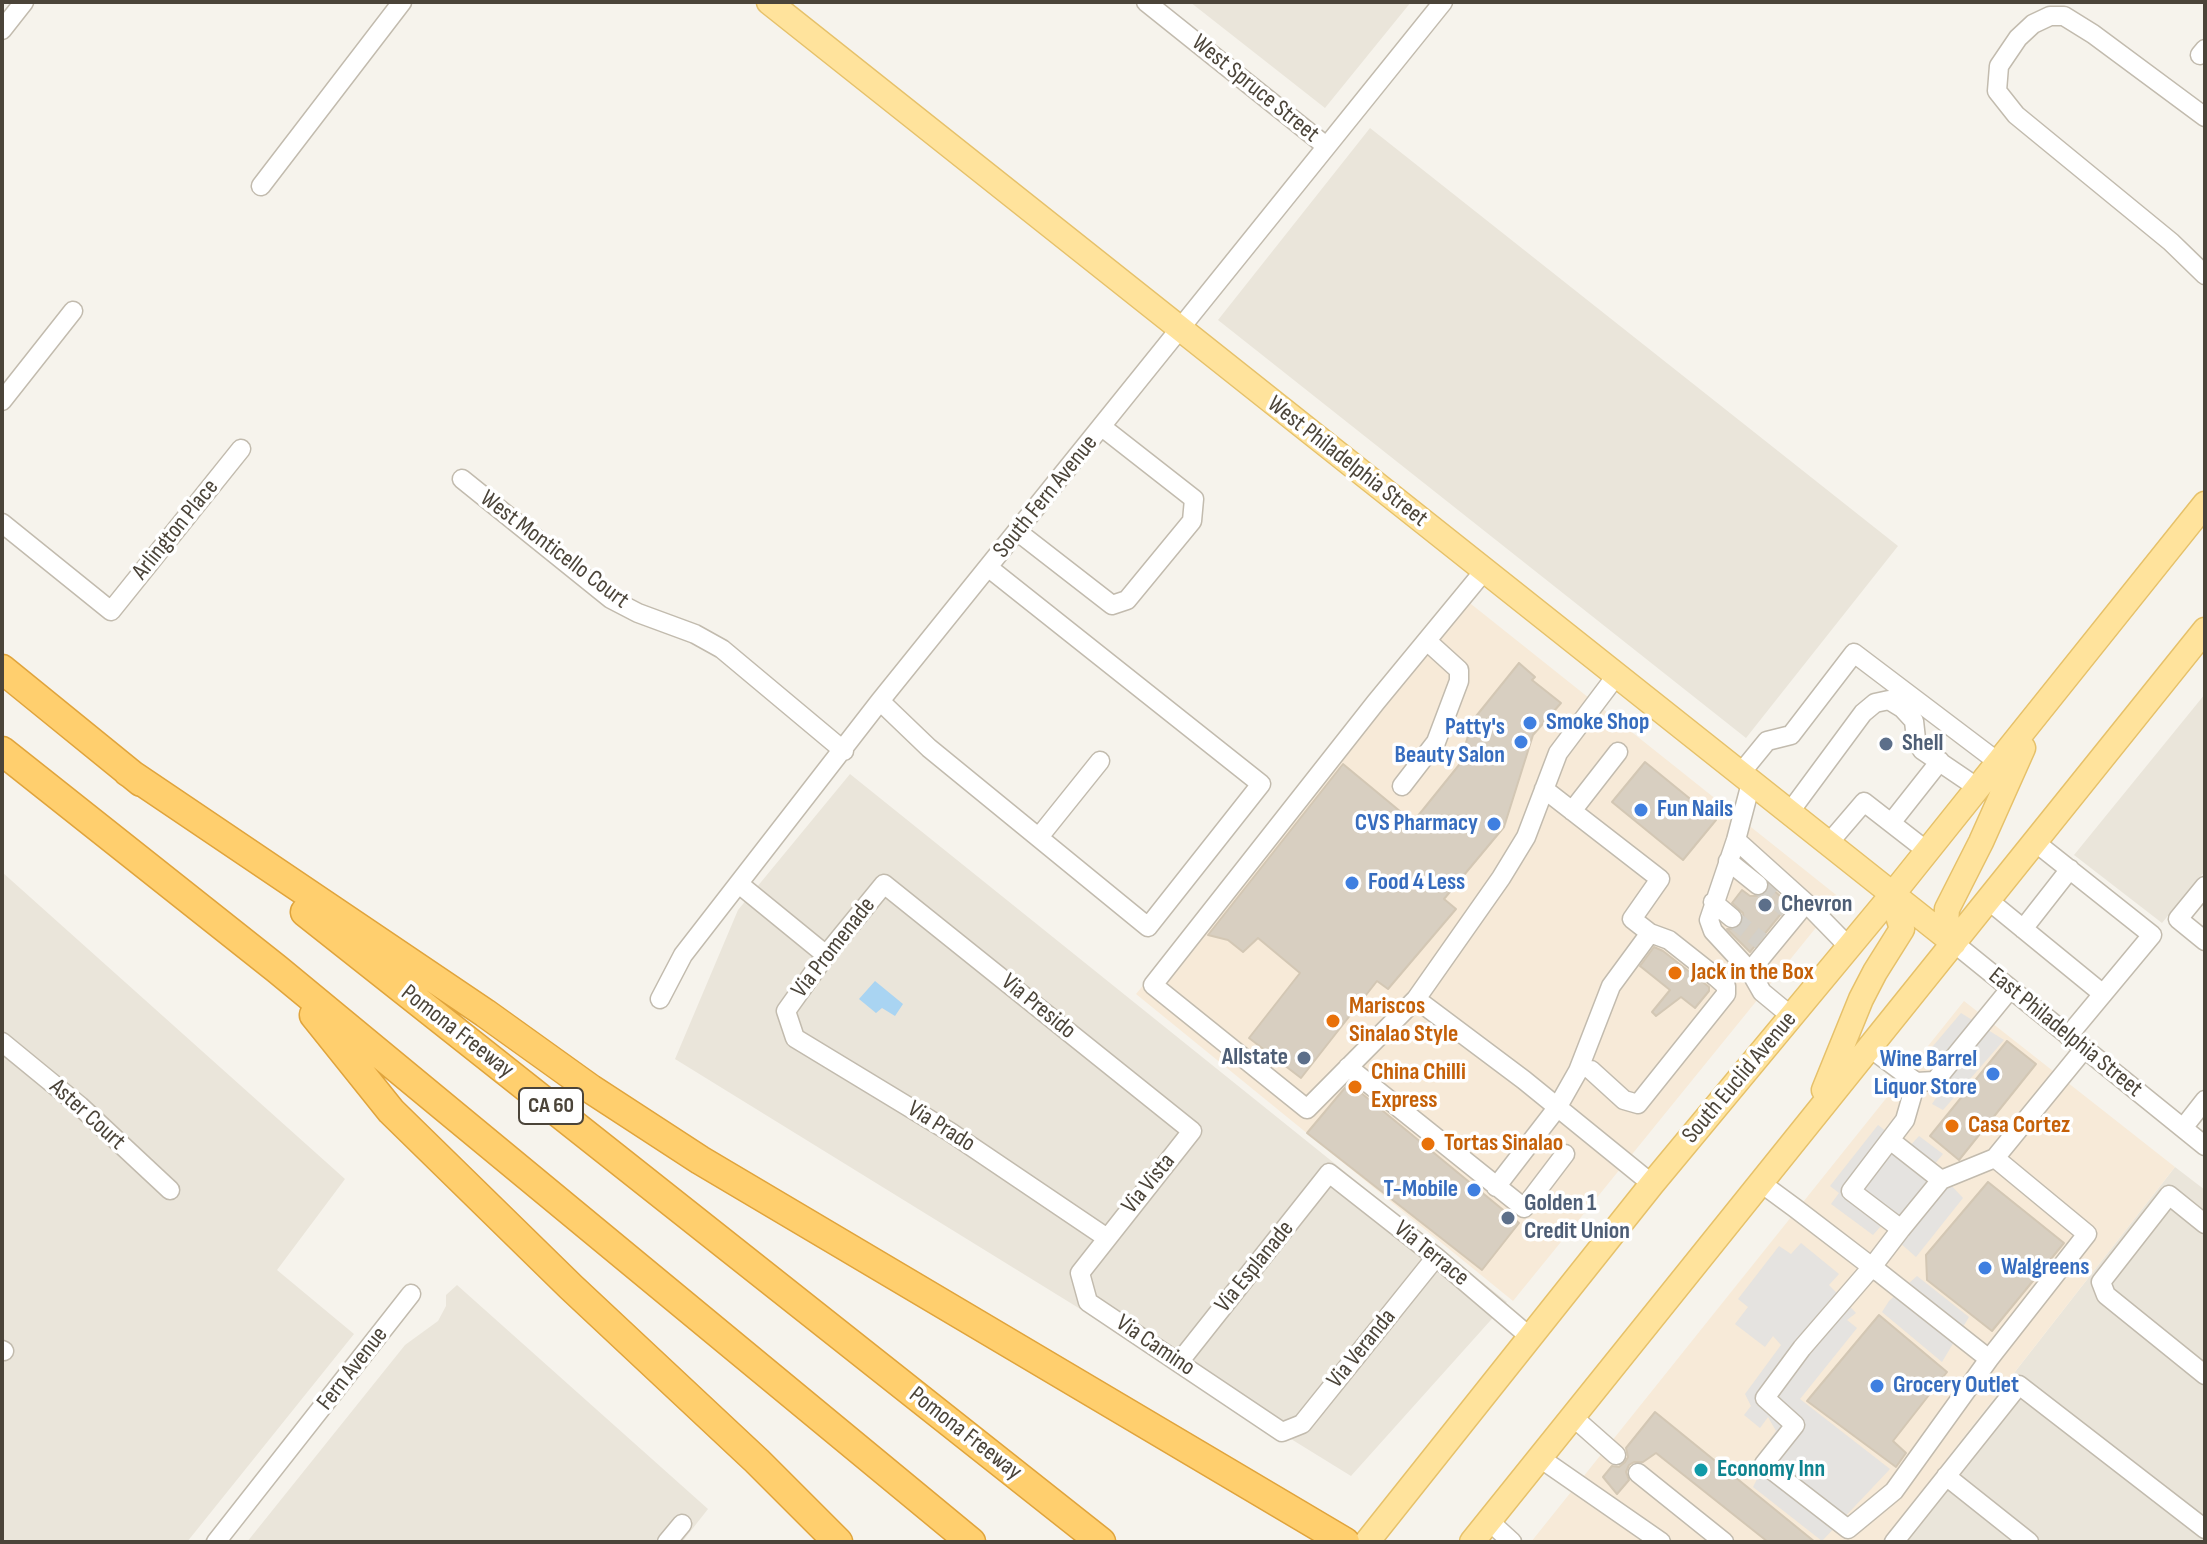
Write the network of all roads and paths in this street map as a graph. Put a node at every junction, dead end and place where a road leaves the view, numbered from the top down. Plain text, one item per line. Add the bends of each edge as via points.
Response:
1 (24, 2) edge
2 (402, 2) edge
3 (769, 2) edge
4 (1146, 2) edge
5 (1443, 2) edge
6 (2, 30) edge
7 (2205, 117) edge
8 (1326, 146) junction
9 (261, 186) dead end
10 (2205, 275) edge
11 (73, 311) dead end
12 (1180, 329) junction
13 (2, 401) edge
14 (1102, 427) junction
15 (241, 449) dead end
16 (462, 479) dead end
17 (2205, 504) edge
18 (2, 523) edge
19 (1018, 532) junction
20 (989, 568) junction
21 (1484, 571) junction
22 (2203, 636) edge
23 (1427, 641) junction
24 (2076, 666) junction
25 (2, 669) edge
26 (1616, 676) junction
27 (880, 701) junction
28 (2, 751) edge
29 (844, 751) junction
30 (1618, 752) dead end
31 (1100, 761) dead end
32 (1940, 761) junction
33 (1998, 762) junction
34 (128, 772) junction
35 (1746, 778) junction
36 (1402, 786) dead end
37 (1978, 788) junction
38 (1544, 789) junction
39 (1572, 811) junction
40 (1789, 813) junction
41 (1891, 823) junction
42 (1039, 837) junction
43 (1736, 840) junction
44 (2035, 842) junction
45 (1828, 844) junction
46 (1927, 851) junction
47 (1728, 861) junction
48 (2070, 869) junction
49 (739, 884) junction
50 (884, 884) joint
51 (1758, 885) tunnel mouth
52 (2205, 886) edge
53 (1892, 895) junction
54 (1988, 900) junction
55 (1713, 902) junction
56 (1797, 909) junction
57 (1732, 918) tunnel mouth
58 (1924, 921) joint
59 (2023, 929) junction
60 (1650, 933) junction
61 (2205, 941) edge
62 (1954, 943) junction
63 (1849, 947) junction
64 (826, 955) junction
65 (277, 969) junction
66 (1750, 971) junction
67 (2010, 989) junction
68 (2103, 994) junction
69 (660, 999) dead end
70 (1416, 999) junction
71 (786, 1011) joint
72 (1791, 1016) junction
73 (2068, 1036) junction
74 (2, 1042) edge
75 (1870, 1048) junction
76 (2084, 1049) junction
77 (1348, 1067) junction
78 (1591, 1070) dead end
79 (1916, 1082) junction
80 (2205, 1100) edge
81 (1557, 1108) junction
82 (2183, 1128) junction
83 (1192, 1131) joint
84 (1890, 1140) junction
85 (1795, 1141) junction
86 (2205, 1146) edge
87 (1565, 1154) dead end
88 (1995, 1158) junction
89 (1329, 1173) joint
90 (1941, 1180) junction
91 (1761, 1183) junction
92 (1652, 1184) junction
93 (1496, 1187) junction
94 (170, 1190) dead end
95 (2205, 1224) edge
96 (1901, 1229) junction
97 (1107, 1238) junction
98 (1436, 1257) junction
99 (1872, 1267) junction
100 (411, 1294) dead end
101 (1530, 1337) junction
102 (1989, 1359) junction
103 (1180, 1361) junction
104 (2205, 1375) edge
105 (1573, 1417) junction
106 (1282, 1432) joint
107 (1616, 1455) dead end
108 (1540, 1458) junction
109 (1638, 1473) dead end
110 (1946, 1476) junction
111 (1489, 1521) junction
112 (682, 1524) dead end
113 (2205, 1529) edge
114 (216, 1542) edge
115 (667, 1542) edge
116 (838, 1542) edge
117 (971, 1542) edge
118 (1101, 1542) edge
119 (1345, 1542) edge
120 (1367, 1542) edge
121 (1472, 1542) edge
122 (1512, 1542) edge
123 (1661, 1542) edge
124 (1724, 1542) edge
125 (1894, 1542) edge
126 (2029, 1542) edge

1 - 6 street
2 - 9 street
3 - 12 main road, West Philadelphia Street
4 - 8 street, West Spruce Street
5 - 8 street, South Fern Avenue
7 - 10 street via 2064,16 2033,24 1999,66 1997,91 2016,115
8 - 12 street, South Fern Avenue
11 - 13 street
12 - 14 street, South Fern Avenue
12 - 21 main road, West Philadelphia Street
14 - 19 street, South Fern Avenue
14 - 19 street via 1194,499 1192,521 1127,600 1112,605
15 - 18 street, Arlington Place via 111,611
16 - 29 street, West Monticello Court via 611,599 722,649
17 - 24 main road, South Euclid Avenue
19 - 20 street, South Fern Avenue
20 - 27 street, South Fern Avenue
20 - 42 street via 1261,784 1148,927
21 - 23 street
21 - 26 main road, West Philadelphia Street
22 - 44 main road
23 - 36 street via 1459,670 1459,681 1436,742
23 - 77 street via 1153,985 1307,1109
24 - 33 main road, South Euclid Avenue
24 - 62 main road via 2019,755 1950,901 1946,924
25 - 34 highway, Pomona Freeway / CA 60
26 - 35 main road, West Philadelphia Street
26 - 38 street via 1558,753
27 - 29 street, South Fern Avenue
27 - 42 street
28 - 65 highway, CA 60
29 - 49 street, South Fern Avenue
30 - 39 street
31 - 42 street
32 - 37 street
32 - 40 street via 1922,750 1914,721 1902,708 1889,700 1875,703
32 - 41 street
33 - 35 street via 1854,653 1791,735 1767,741
33 - 37 main road, South Euclid Avenue
34 - 118 highway, Pomona Freeway / CA 60
34 - 119 highway via 700,1160
35 - 40 main road, West Philadelphia Street
35 - 43 street
37 - 46 main road, South Euclid Avenue
38 - 39 street
38 - 70 street via 1508,868
39 - 60 street via 1660,879 1632,919
40 - 45 main road, West Philadelphia Street
41 - 45 street via 1864,802
41 - 46 street
43 - 47 street
43 - 56 street
44 - 48 street
44 - 54 main road
45 - 53 main road, West Philadelphia Street
46 - 53 main road, South Euclid Avenue
47 - 51 street
47 - 55 street
48 - 59 street
48 - 68 street via 2152,935
49 - 64 street
49 - 69 street, South Fern Avenue via 683,955
50 - 64 street, Via Promenade
50 - 83 street, Via Presido
52 - 61 street via 2178,919
53 - 58 main road, West Philadelphia Street
53 - 63 main road, South Euclid Avenue
53 - 85 main road via 1900,935 1861,999 1826,1086
54 - 59 street
54 - 62 main road
55 - 57 street
55 - 66 street via 1713,931
56 - 63 street
56 - 66 street
58 - 62 main road, East Philadelphia Street
59 - 68 street
60 - 78 street via 1669,940 1717,978 1726,994 1638,1104 1624,1100
60 - 81 street via 1611,986 1578,1071
62 - 67 street, East Philadelphia Street
62 - 75 main road
63 - 72 main road, South Euclid Avenue
64 - 71 street, Via Promenade
65 - 116 highway via 391,1111
65 - 117 highway, CA 60
66 - 72 street via 1762,992
67 - 73 street, East Philadelphia Street
67 - 79 street via 1935,1081
68 - 73 street
70 - 77 street
70 - 81 street
71 - 97 street, Via Prado via 795,1038 950,1132
72 - 92 main road, South Euclid Avenue
73 - 76 street, East Philadelphia Street
74 - 94 street, Aster Court
75 - 79 street
75 - 85 main road
76 - 82 street, East Philadelphia Street
76 - 88 street
77 - 93 street
79 - 84 street via 1905,1120
80 - 82 street
81 - 92 street
81 - 93 street
82 - 86 street, East Philadelphia Street
83 - 97 street, Via Vista
84 - 90 street
84 - 96 street via 1851,1191
85 - 91 main road
87 - 93 street via 1524,1208
88 - 90 street
88 - 102 street via 2087,1234
89 - 98 street, Via Terrace
89 - 103 street, Via Esplanade
90 - 96 street
91 - 99 street
91 - 105 main road
92 - 101 main road, South Euclid Avenue
95 - 104 street via 2169,1195 2101,1282 2106,1295
96 - 99 street
97 - 103 street, Via Camino via 1080,1273 1088,1302
98 - 101 street, Via Terrace
98 - 106 street, Via Veranda via 1302,1424
99 - 102 street
99 - 102 street via 1765,1398 1795,1425 1764,1464 1848,1529 1894,1491
100 - 114 street, Fern Avenue
101 - 120 main road, South Euclid Avenue
103 - 106 street, Via Camino
105 - 107 street
105 - 108 main road
108 - 111 main road
108 - 123 street
109 - 124 street
110 - 113 street via 2019,1385
110 - 125 street
110 - 126 street
111 - 121 main road
111 - 122 street
112 - 115 street

